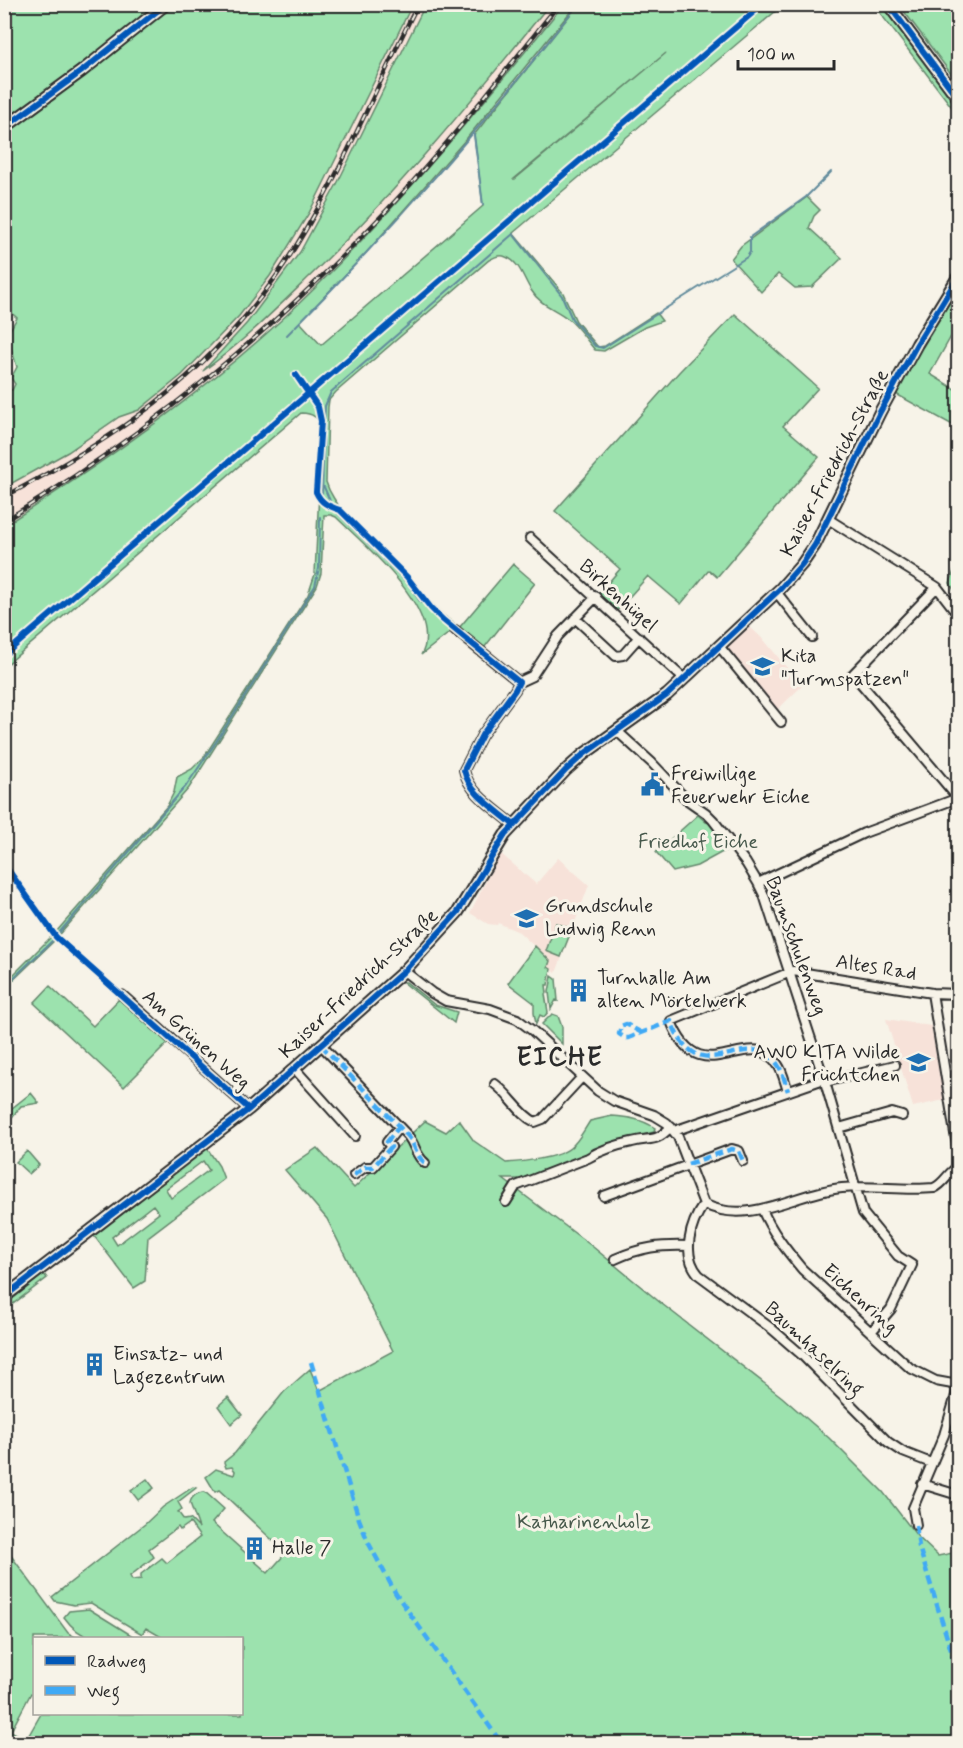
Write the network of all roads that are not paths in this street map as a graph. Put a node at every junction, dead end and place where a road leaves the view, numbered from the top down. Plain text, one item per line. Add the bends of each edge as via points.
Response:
1 (166, 4) edge
2 (888, 4) edge
3 (958, 98) edge
4 (4, 129) edge
5 (958, 277) edge
6 (828, 519) junction
7 (530, 538) dead end
8 (937, 587) junction
9 (777, 592) junction
10 (596, 597) junction
11 (958, 614) edge
12 (575, 618) junction
13 (455, 630) dead end
14 (812, 636) dead end
15 (639, 637) junction
16 (719, 646) junction
17 (684, 679) junction
18 (519, 682) junction
19 (781, 722) dead end
20 (616, 731) junction
21 (958, 798) edge
22 (514, 825) junction
23 (758, 883) junction
24 (404, 970) junction
25 (790, 972) junction
26 (932, 993) junction
27 (958, 994) edge
28 (122, 995) dead end
29 (321, 1045) junction
30 (895, 1065) dead end
31 (295, 1069) junction
32 (582, 1077) junction
33 (825, 1080) junction
34 (495, 1084) dead end
35 (788, 1091) junction
36 (954, 1098) edge
37 (249, 1109) junction
38 (902, 1116) dead end
39 (399, 1127) junction
40 (839, 1128) junction
41 (673, 1129) junction
42 (355, 1136) dead end
43 (958, 1152) edge
44 (743, 1161) dead end
45 (425, 1164) dead end
46 (688, 1164) junction
47 (958, 1167) edge
48 (354, 1175) dead end
49 (855, 1188) junction
50 (604, 1196) dead end
51 (506, 1202) dead end
52 (704, 1204) junction
53 (762, 1209) junction
54 (689, 1246) junction
55 (615, 1259) dead end
56 (4, 1297) edge
57 (871, 1332) junction
58 (958, 1387) edge
59 (931, 1463) junction
60 (922, 1484) junction
61 (958, 1495) edge
62 (916, 1525) dead end

1 - 4 street
2 - 3 street
5 - 6 street, Kaiser-Friedrich-Straße via 890,394
6 - 8 street
6 - 9 street, Kaiser-Friedrich-Straße via 802,564
7 - 10 street, Birkenhügel
8 - 11 street
8 - 21 street via 853,674
9 - 14 street
9 - 16 street, Kaiser-Friedrich-Straße
10 - 12 street
10 - 15 street, Birkenhügel
12 - 15 street via 616,656 623,655
12 - 18 street via 532,676
13 - 18 street
15 - 17 street, Birkenhügel
16 - 17 street, Kaiser-Friedrich-Straße
16 - 19 street
17 - 20 street, Kaiser-Friedrich-Straße
18 - 22 street via 482,735 464,770 474,790
20 - 22 street, Kaiser-Friedrich-Straße via 566,770
20 - 23 street, Baumschulenweg via 686,800 713,820
21 - 23 street via 864,832
22 - 24 street, Kaiser-Friedrich-Straße via 459,912
23 - 25 street, Baumschulenweg
24 - 29 street, Kaiser-Friedrich-Straße
24 - 32 street via 446,1001 490,1009 517,1019
25 - 26 street, Altes Rad
25 - 33 street, Baumschulenweg
25 - 35 street via 672,1021 684,1045 698,1056 753,1050 770,1056
26 - 27 street, Altes Rad
26 - 36 street
28 - 37 street, Am Grünen Weg
29 - 31 street, Kaiser-Friedrich-Straße
29 - 39 street
30 - 33 street
31 - 37 street, Kaiser-Friedrich-Straße
31 - 42 street
32 - 34 street via 543,1119 535,1122
32 - 41 street via 614,1101 654,1115
33 - 35 street
33 - 40 street, Baumschulenweg
35 - 41 street
36 - 43 street
37 - 56 street, Kaiser-Friedrich-Straße
38 - 40 street via 892,1113
39 - 45 street
39 - 48 street via 387,1142 392,1147 373,1167 365,1167
40 - 49 street, Baumschulenweg
41 - 46 street
41 - 51 street via 652,1140 597,1152 516,1186
44 - 46 street via 739,1151 732,1149
46 - 50 street
46 - 52 street
47 - 49 street via 934,1188
49 - 53 street via 807,1194
49 - 57 street, Baumschulenweg via 868,1222 898,1256 912,1265 891,1309
52 - 53 street via 730,1212
52 - 54 street via 694,1221
53 - 57 street, Eichenring via 802,1269
54 - 55 street via 637,1249
54 - 59 street, Baumhaselring via 689,1257 699,1275 785,1340 888,1442
57 - 58 street, Eichenring via 918,1373
58 - 59 street
59 - 60 street
60 - 61 street
60 - 62 street via 914,1508

